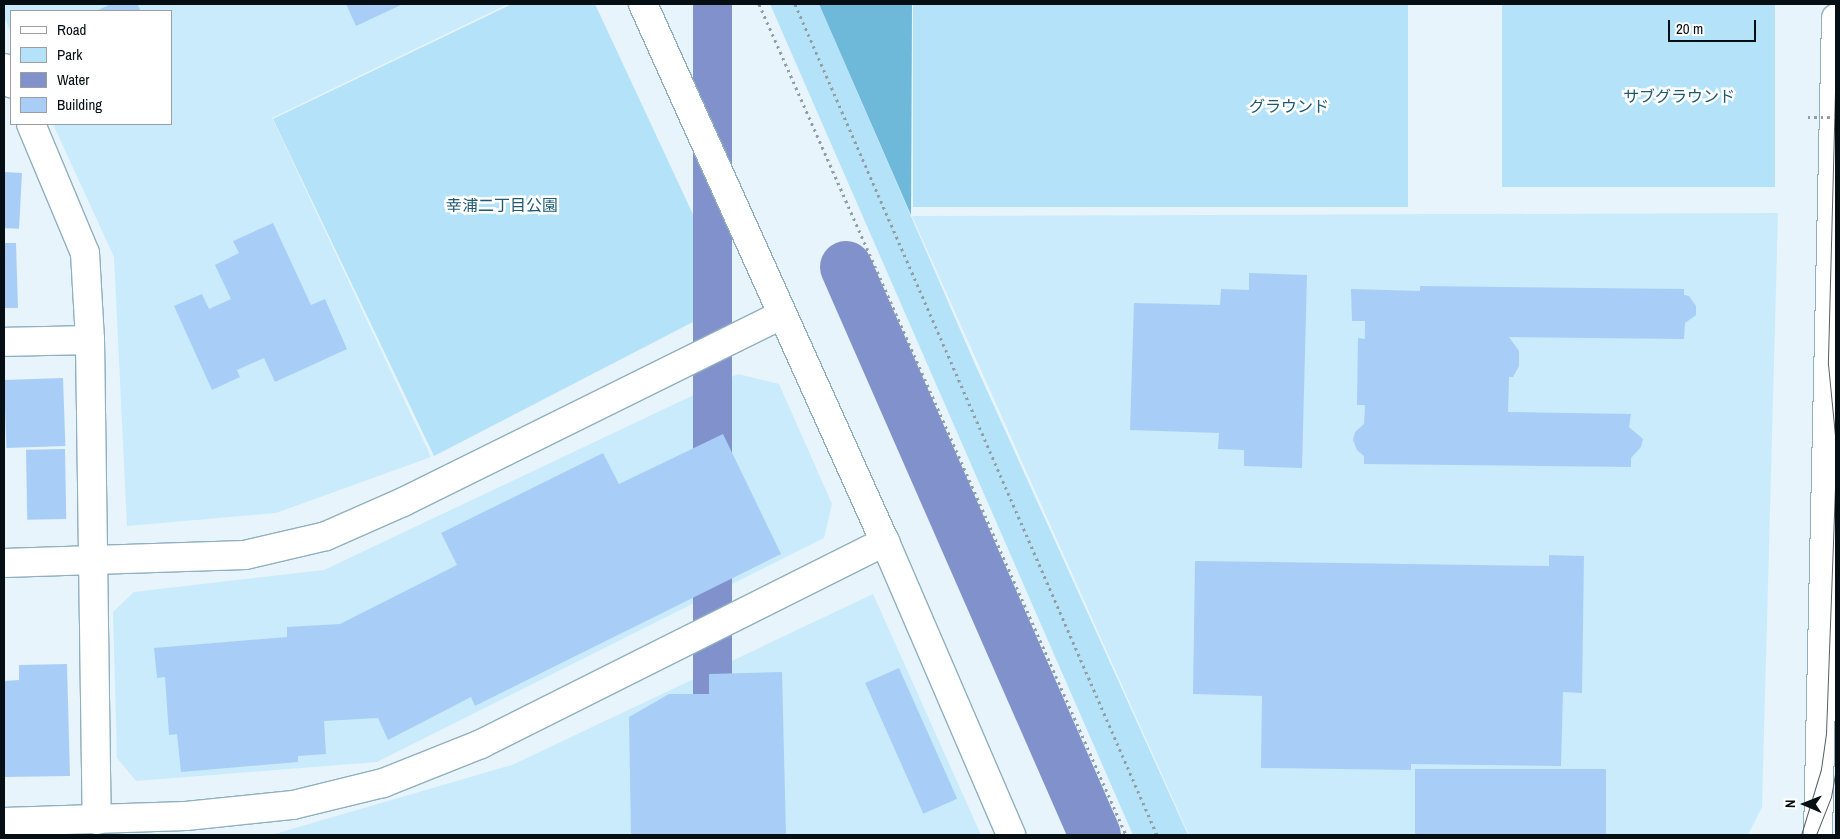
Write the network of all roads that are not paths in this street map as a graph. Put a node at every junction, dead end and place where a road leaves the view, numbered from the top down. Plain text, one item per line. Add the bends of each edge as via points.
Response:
1 (643, 4) edge
2 (1836, 18) edge
3 (4, 68) edge
4 (10, 81) edge
5 (31, 125) edge
6 (781, 315) junction
7 (90, 340) junction
8 (4, 342) edge
9 (1831, 504) edge
10 (885, 542) junction
11 (93, 561) junction
12 (4, 563) edge
13 (97, 820) junction
14 (4, 822) edge
15 (1011, 835) edge
16 (1818, 835) edge

1 - 6 street
2 - 9 street
3 - 4 street
5 - 7 street via 84,253
6 - 10 street
6 - 11 street via 403,502 326,536 245,555
7 - 8 street
7 - 11 street
9 - 16 street
10 - 13 street via 481,744 383,783 293,805 186,816
10 - 15 street
11 - 12 street
11 - 13 street
13 - 14 street

